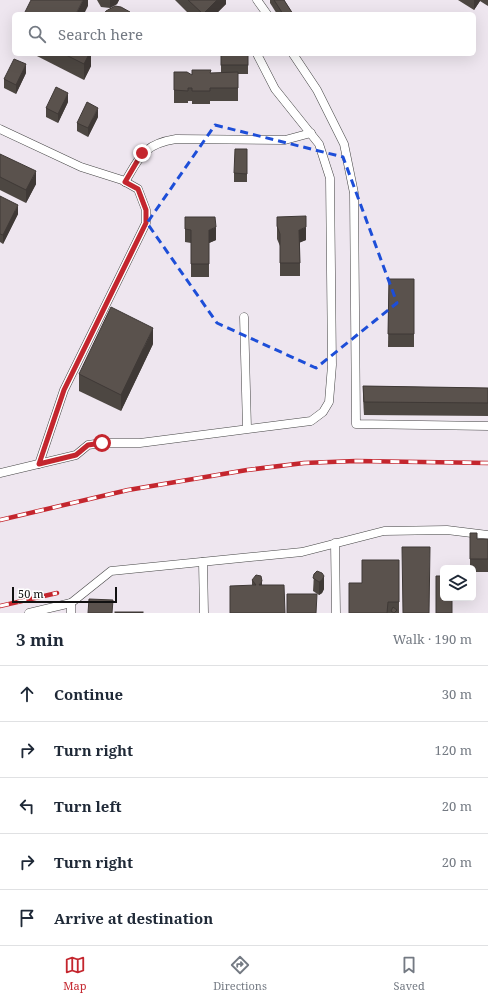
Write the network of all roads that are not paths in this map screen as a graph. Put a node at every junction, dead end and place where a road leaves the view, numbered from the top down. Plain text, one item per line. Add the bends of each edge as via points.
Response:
1 (257, 0) edge
2 (266, 12) edge
3 (258, 56) edge
4 (294, 56) edge
5 (0, 128) edge
6 (311, 133) junction
7 (125, 182) junction
8 (244, 317) dead end
9 (488, 426) edge
10 (247, 428) junction
11 (39, 464) junction
12 (0, 473) edge
13 (488, 535) edge
14 (335, 543) junction
15 (203, 562) junction
16 (71, 603) junction
17 (30, 613) edge
18 (71, 613) edge
19 (204, 613) edge
20 (336, 613) edge

1 - 2 lane
3 - 6 lane via 275,89
4 - 9 lane via 318,90 344,144 354,193 356,424
5 - 7 lane via 81,167
6 - 7 lane via 286,140 160,141 142,153
6 - 10 lane via 319,144 330,178 332,365 329,402 324,412 311,421
7 - 11 lane via 138,189 146,210 146,223 64,390
8 - 10 lane
10 - 11 lane via 140,443 88,445 76,455
11 - 12 lane
13 - 14 lane via 447,530 384,531
14 - 15 lane via 302,552
14 - 20 lane
15 - 16 lane via 111,571
15 - 19 lane
16 - 17 lane
16 - 18 lane

